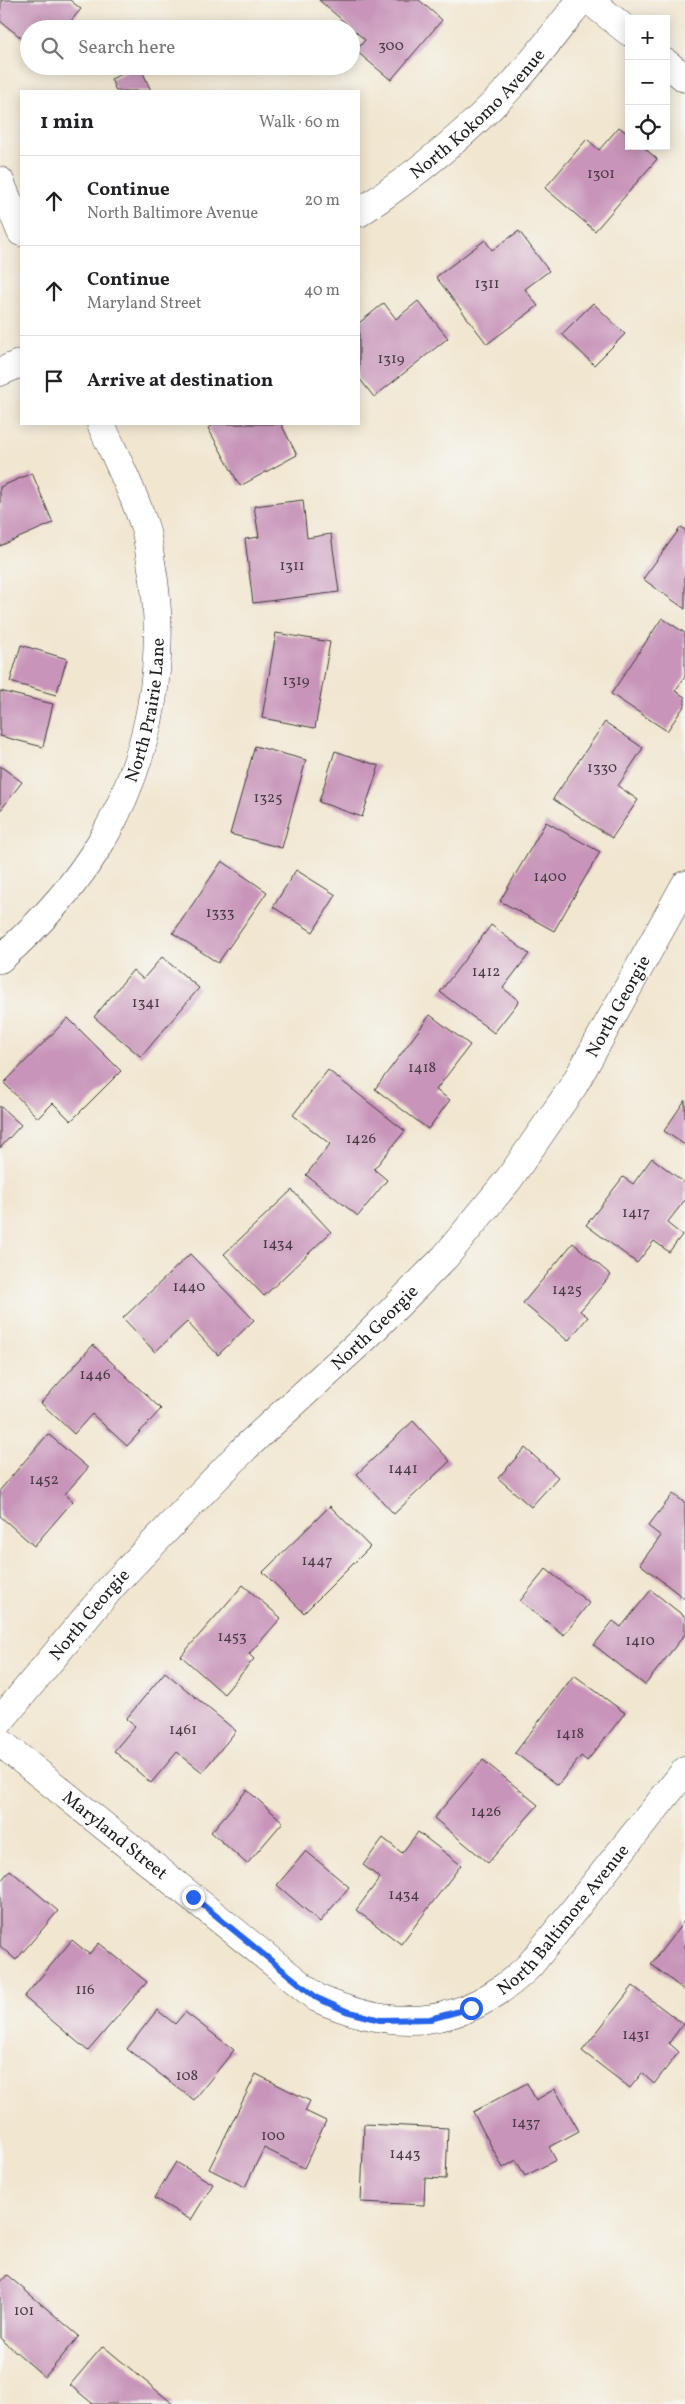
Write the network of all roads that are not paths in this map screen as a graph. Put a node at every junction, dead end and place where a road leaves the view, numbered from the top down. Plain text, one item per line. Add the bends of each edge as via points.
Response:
1 (581, 0) edge
2 (589, 0) edge
3 (625, 29) edge
4 (670, 66) edge
5 (685, 78) edge
6 (0, 181) edge
7 (360, 212) edge
8 (20, 230) edge
9 (20, 363) edge
10 (0, 372) edge
11 (101, 425) edge
12 (685, 885) edge
13 (0, 959) edge
14 (0, 1720) edge
15 (0, 1742) edge
16 (685, 1771) edge
17 (380, 2020) joint

1 - 7 street, North Kokomo Avenue via 514,83 460,137
2 - 3 street
4 - 5 street
6 - 8 street
9 - 10 street
11 - 13 street, North Prairie Lane via 145,529 157,593 159,649 152,704 139,757 116,815 100,844 62,898
12 - 14 street, North Georgie via 574,1085 509,1179 445,1257 367,1336 246,1447 113,1585
15 - 17 street, Maryland Street via 317,1998 346,2011
16 - 17 street, North Baltimore Avenue via 530,1965 512,1983 471,2008 430,2019

